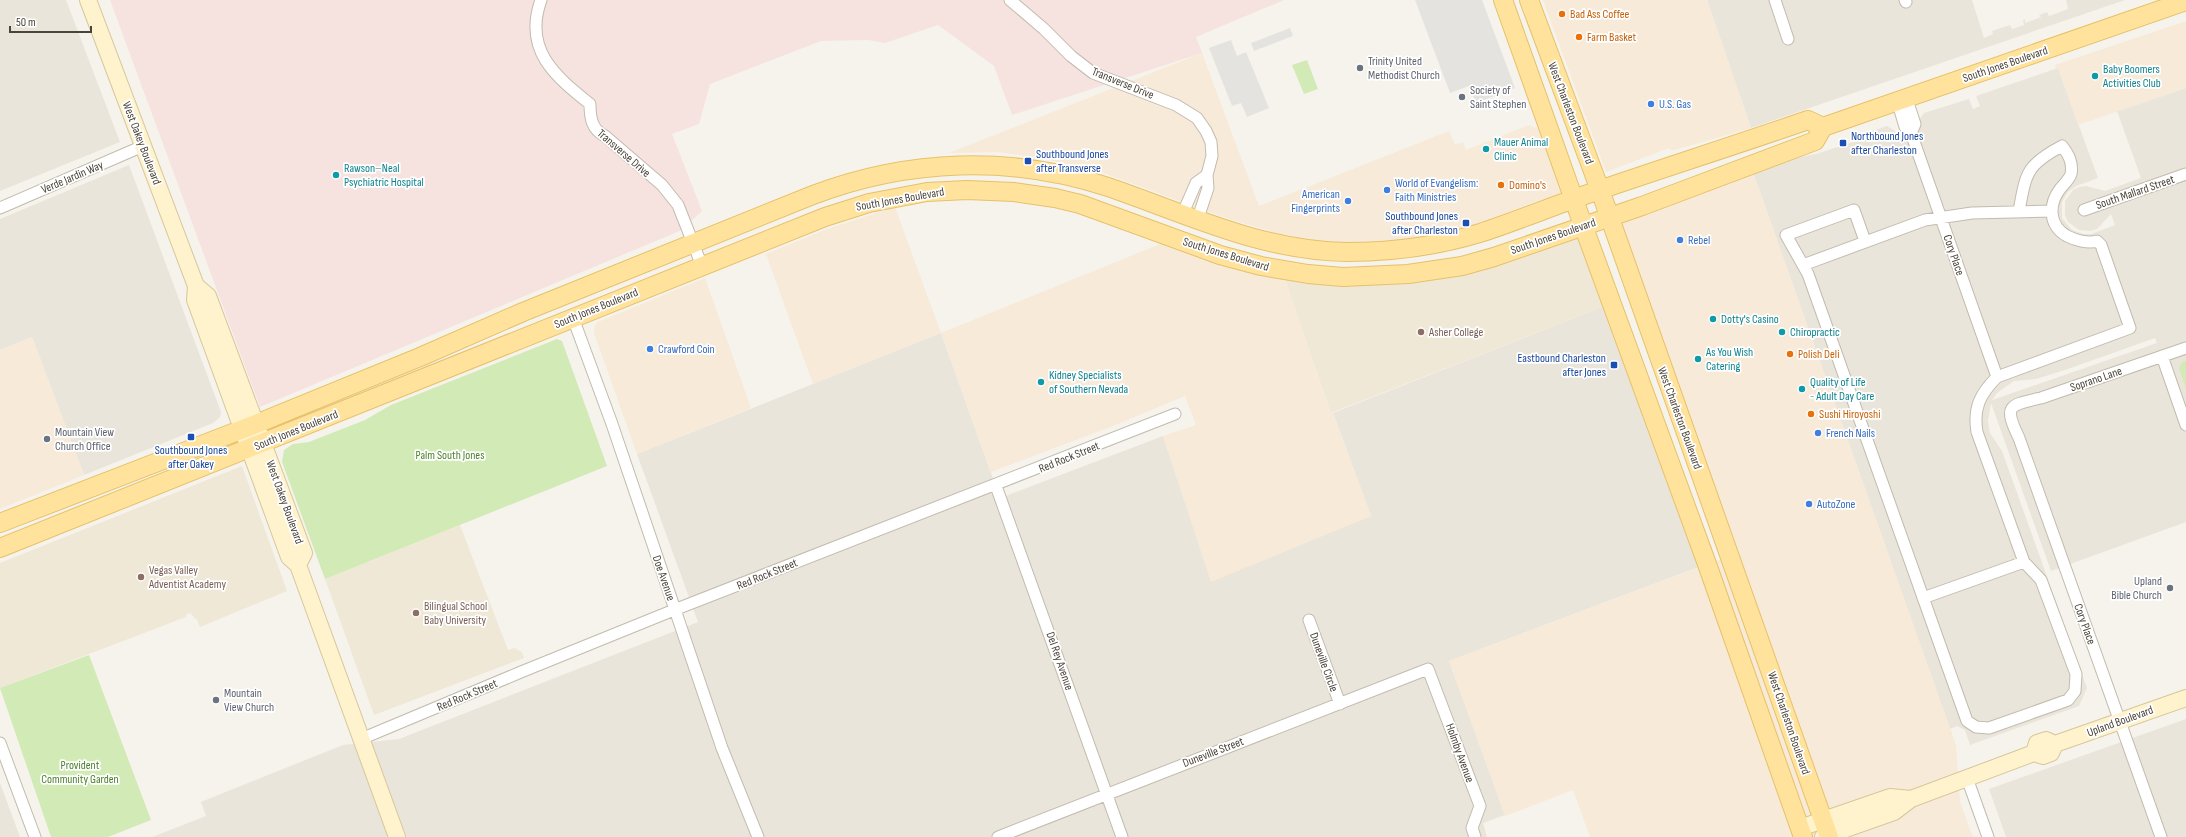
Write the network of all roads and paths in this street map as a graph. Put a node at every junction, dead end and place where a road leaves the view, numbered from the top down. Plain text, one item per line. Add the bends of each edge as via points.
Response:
1 (88, 0) edge
2 (541, 0) edge
3 (1010, 0) edge
4 (1503, 0) edge
5 (1529, 0) edge
6 (1775, 0) edge
7 (2186, 1) edge
8 (1788, 39) dead end
9 (1901, 99) junction
10 (1824, 127) junction
11 (143, 146) junction
12 (896, 171) junction
13 (1207, 175) junction
14 (2185, 178) edge
15 (1600, 190) junction
16 (900, 196) junction
17 (1574, 199) junction
18 (0, 208) edge
19 (2084, 210) dead end
20 (2019, 211) junction
21 (2051, 211) junction
22 (1609, 217) junction
23 (1189, 218) junction
24 (1941, 218) junction
25 (1583, 226) junction
26 (1216, 227) junction
27 (1158, 232) junction
28 (1182, 241) junction
29 (1865, 241) junction
30 (694, 243) junction
31 (1803, 265) junction
32 (702, 266) junction
33 (573, 318) junction
34 (2186, 348) edge
35 (2162, 356) junction
36 (1996, 377) junction
37 (2011, 412) joint
38 (1175, 414) dead end
39 (2186, 425) edge
40 (249, 427) junction
41 (256, 446) junction
42 (996, 486) junction
43 (0, 523) edge
44 (0, 548) edge
45 (2024, 562) junction
46 (1736, 572) junction
47 (1713, 580) junction
48 (1923, 598) junction
49 (674, 610) junction
50 (1309, 620) dead end
51 (1428, 669) joint
52 (2186, 698) edge
53 (1340, 704) junction
54 (2120, 721) junction
55 (361, 739) junction
56 (0, 743) edge
57 (1967, 778) junction
58 (1106, 794) junction
59 (1826, 832) edge
60 (1802, 833) edge
61 (35, 837) edge
62 (397, 837) edge
63 (758, 837) edge
64 (998, 837) edge
65 (1122, 837) edge
66 (1476, 837) edge
67 (1988, 837) edge
68 (2162, 837) edge

1 - 11 main road, West Oakey Boulevard
2 - 30 street, Transverse Drive via 535,31 540,51 557,76 590,104 591,122 598,133 605,136 662,185 678,205
3 - 13 street, Transverse Drive via 1093,73 1176,105 1197,118 1211,142 1212,156
4 - 17 main road, West Charleston Boulevard
5 - 15 main road, West Charleston Boulevard
6 - 8 street
7 - 9 main road, South Jones Boulevard
9 - 10 main road, South Jones Boulevard
9 - 24 street, Cory Place via 1914,124 1911,133
10 - 15 main road, South Jones Boulevard via 1808,120
10 - 22 main road, South Jones Boulevard via 1815,141 1737,172
11 - 18 street, Verde Jardin Way
11 - 40 main road, West Oakey Boulevard via 196,286 208,296
12 - 16 main road
12 - 23 main road, South Jones Boulevard via 957,165 1019,168 1057,174 1104,186
12 - 30 main road, South Jones Boulevard via 834,187
13 - 23 street, Transverse Drive via 1208,188
13 - 23 street, Transverse Drive via 1196,183
14 - 19 street, South Mallard Street
15 - 17 main road, South Jones Boulevard
15 - 22 main road, West Charleston Boulevard
16 - 27 main road, South Jones Boulevard via 967,190 1038,195 1080,204
16 - 32 main road, South Jones Boulevard via 844,210
17 - 25 main road, West Charleston Boulevard
17 - 26 main road, South Jones Boulevard via 1478,233 1427,246 1395,250 1346,252 1314,249 1257,240
20 - 21 street
20 - 21 street via 2026,174 2040,157 2062,146 2069,155 2070,176 2059,190
20 - 24 street via 1972,213
21 - 36 street via 2052,219 2060,232 2075,240 2097,241 2101,245 2130,328
22 - 25 main road, South Jones Boulevard
22 - 46 main road, West Charleston Boulevard
23 - 26 main road, South Jones Boulevard
23 - 27 main road via 1194,224 1173,225
24 - 29 street via 1925,220
24 - 36 street, Cory Place
25 - 28 main road, South Jones Boulevard via 1462,266 1363,277 1308,274 1261,266
25 - 47 main road, West Charleston Boulevard
26 - 28 main road via 1193,234
27 - 28 main road, South Jones Boulevard
29 - 31 street
29 - 31 street via 1854,210 1786,235
30 - 32 street, Transverse Drive
30 - 40 main road, South Jones Boulevard
31 - 48 street
32 - 33 main road, South Jones Boulevard
33 - 41 main road, South Jones Boulevard
33 - 49 street, Doe Avenue via 612,424
34 - 35 street, Soprano Lane
35 - 37 street, Soprano Lane via 2041,398 2020,402
35 - 39 street
36 - 45 street via 1984,390 1977,404 1977,432
37 - 54 street, Cory Place via 2012,426 2019,438
38 - 42 street, Red Rock Street
40 - 41 main road, West Oakey Boulevard
40 - 43 main road, South Jones Boulevard
41 - 44 main road, South Jones Boulevard
41 - 55 main road, West Oakey Boulevard via 289,557 298,565
42 - 49 street, Red Rock Street via 910,516
42 - 58 street, Del Rey Avenue
45 - 48 street
45 - 48 street via 2041,580 2076,674 2075,691 2068,700 1989,728 1976,727 1968,721
46 - 47 main road
46 - 59 main road, West Charleston Boulevard
47 - 60 main road, West Charleston Boulevard
49 - 55 street, Red Rock Street
49 - 63 street, Doe Avenue via 722,748
50 - 53 street, Duneville Circle
51 - 53 street, Duneville Street
51 - 66 street, Holmby Avenue via 1480,806 1472,828
52 - 54 main road, Upland Boulevard
53 - 58 street, Duneville Street
54 - 57 main road, Upland Boulevard via 2055,744 2046,740 2037,743 2034,753
54 - 68 street, Cory Place
55 - 62 main road, West Oakey Boulevard
56 - 61 street
57 - 59 main road, Upland Boulevard via 1911,799 1894,812
57 - 67 street
58 - 64 street, Duneville Street
58 - 65 street, Del Rey Avenue
59 - 60 main road, Upland Boulevard

